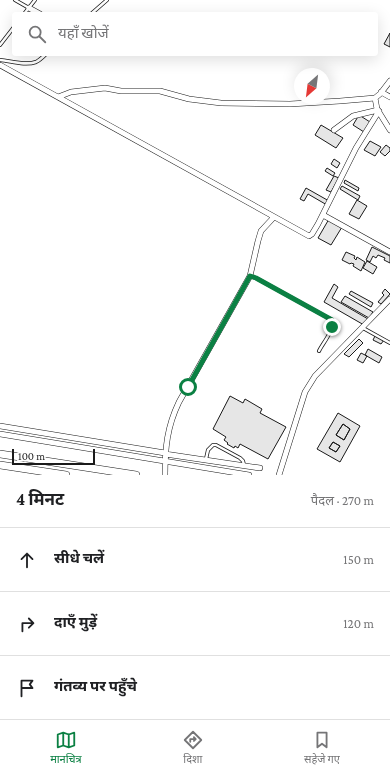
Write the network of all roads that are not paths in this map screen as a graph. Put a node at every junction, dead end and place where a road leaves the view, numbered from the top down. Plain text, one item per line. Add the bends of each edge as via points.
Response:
1 (15, 0) edge
2 (35, 0) edge
3 (107, 0) edge
4 (29, 8) junction
5 (26, 12) edge
6 (36, 12) edge
7 (93, 12) edge
8 (12, 30) edge
9 (0, 45) edge
10 (44, 56) edge
11 (0, 60) edge
12 (0, 65) edge
13 (390, 81) edge
14 (382, 92) junction
15 (58, 97) junction
16 (390, 97) edge
17 (375, 98) junction
18 (378, 111) junction
19 (334, 130) dead end
20 (390, 130) edge
21 (323, 215) junction
22 (274, 217) junction
23 (390, 252) edge
24 (250, 276) junction
25 (390, 299) edge
26 (362, 328) junction
27 (390, 343) edge
28 (319, 351) dead end
29 (0, 426) edge
30 (0, 434) edge
31 (165, 453) junction
32 (0, 454) edge
33 (206, 459) junction
34 (165, 461) junction
35 (0, 465) edge
36 (244, 465) junction
37 (260, 468) dead end
38 (66, 475) edge
39 (136, 475) edge
40 (165, 475) edge
41 (249, 475) edge
42 (279, 475) edge

1 - 4 lane
2 - 4 lane
3 - 7 lane
4 - 5 lane
4 - 6 street
8 - 9 lane
10 - 11 lane via 33,63
12 - 15 street
13 - 14 street
14 - 16 street
14 - 17 street
15 - 17 street via 71,92 105,88 121,91 160,91 221,104 290,104
15 - 22 street
17 - 18 street
18 - 19 street via 354,116
18 - 20 street
18 - 21 street via 356,148
21 - 22 street via 310,236
21 - 23 street
22 - 24 street via 261,231
24 - 28 lane via 332,320 331,331
24 - 31 street via 173,414
25 - 26 street
26 - 27 lane
26 - 42 street via 311,381 303,398
29 - 31 street
30 - 34 street
31 - 33 street
31 - 34 street
32 - 39 street
33 - 36 street
33 - 36 lane via 208,450 216,445 240,458
34 - 40 street
34 - 41 street
35 - 38 street
36 - 37 street

